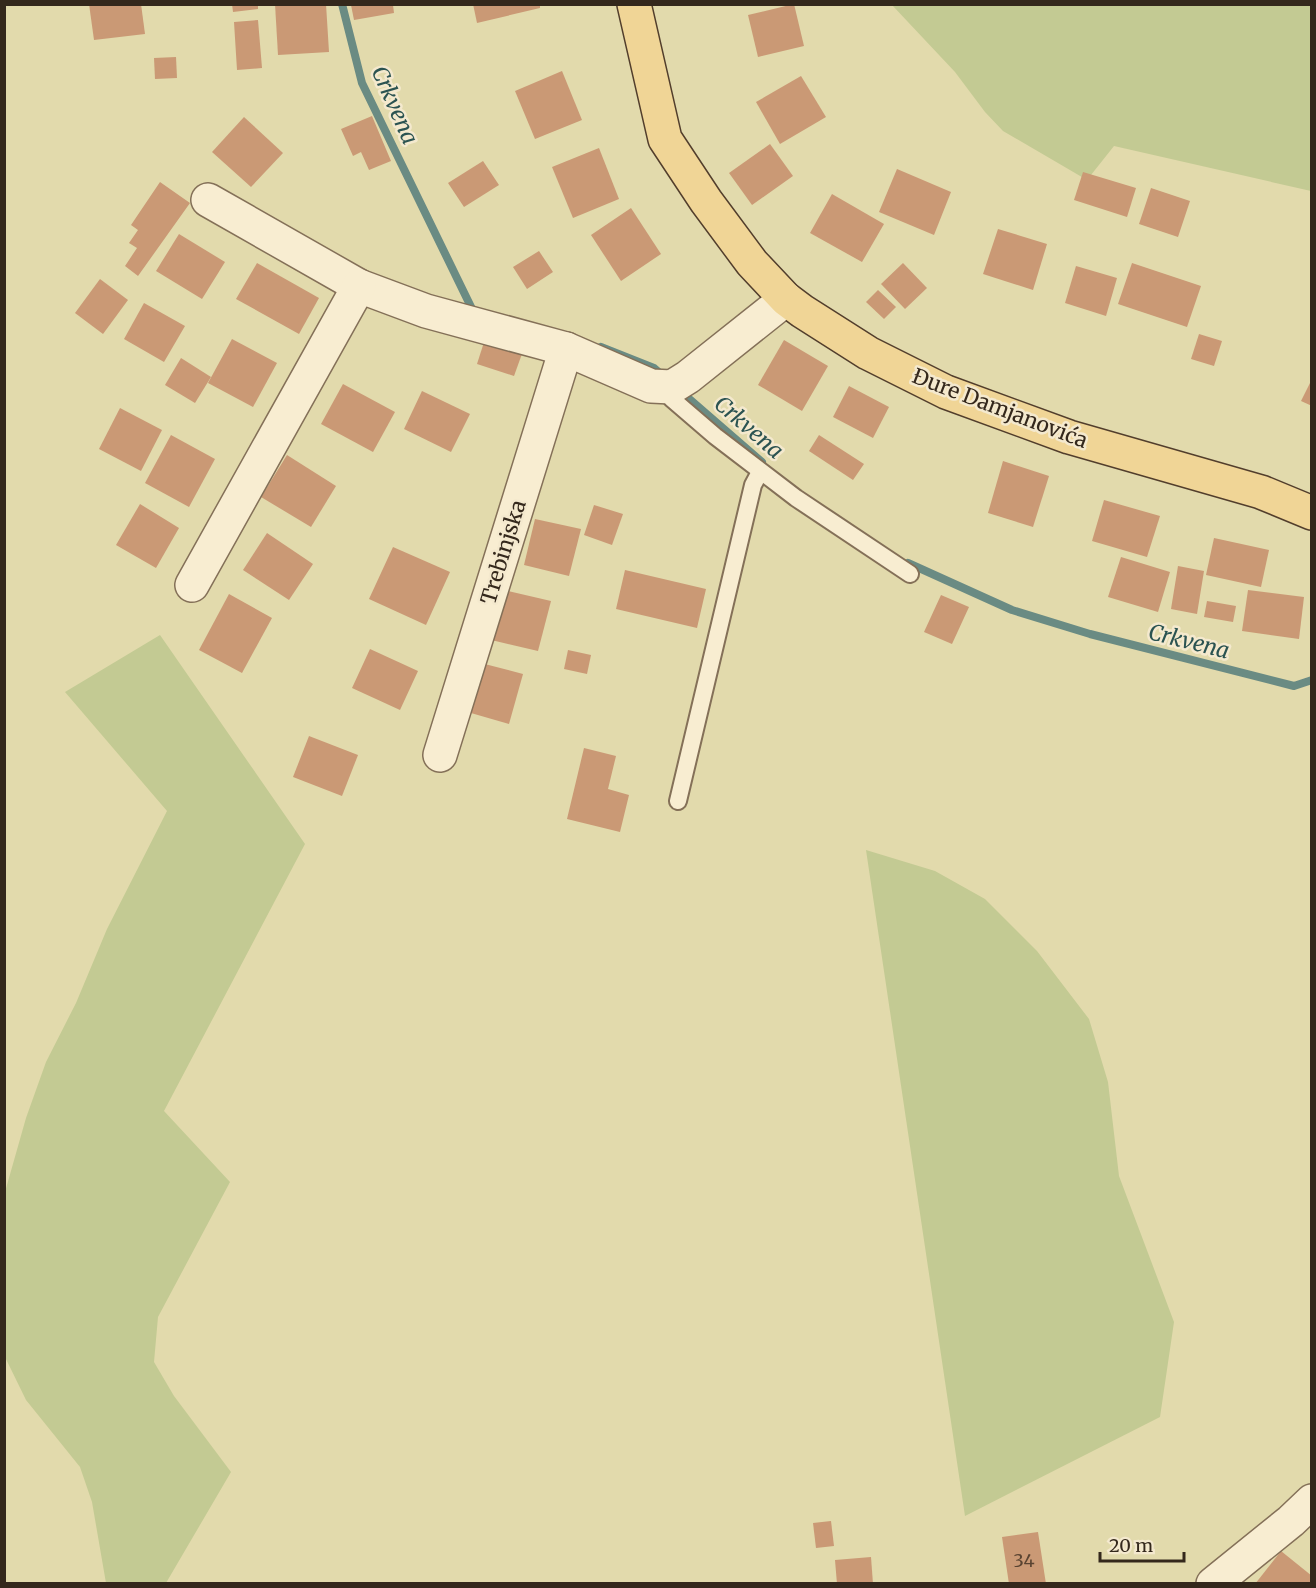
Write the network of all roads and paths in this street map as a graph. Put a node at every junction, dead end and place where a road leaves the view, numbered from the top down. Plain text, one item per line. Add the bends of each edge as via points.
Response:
1 (634, 4) edge
2 (208, 200) dead end
3 (359, 286) junction
4 (786, 299) junction
5 (566, 349) junction
6 (674, 384) junction
7 (760, 472) junction
8 (1311, 513) edge
9 (910, 574) dead end
10 (192, 585) dead end
11 (440, 755) dead end
12 (678, 801) dead end
13 (1311, 1501) edge
14 (1213, 1584) edge

1 - 4 main road, Đure Damjanovića via 665,139 752,263
2 - 3 street
3 - 5 street via 426,311
3 - 10 street
4 - 6 street
4 - 8 main road, Đure Damjanovića via 868,353 946,392 1069,437 1261,492
5 - 6 street via 651,386
5 - 11 street, Trebinjska
6 - 7 lane via 672,399
7 - 9 lane
7 - 12 lane via 753,485
13 - 14 street

